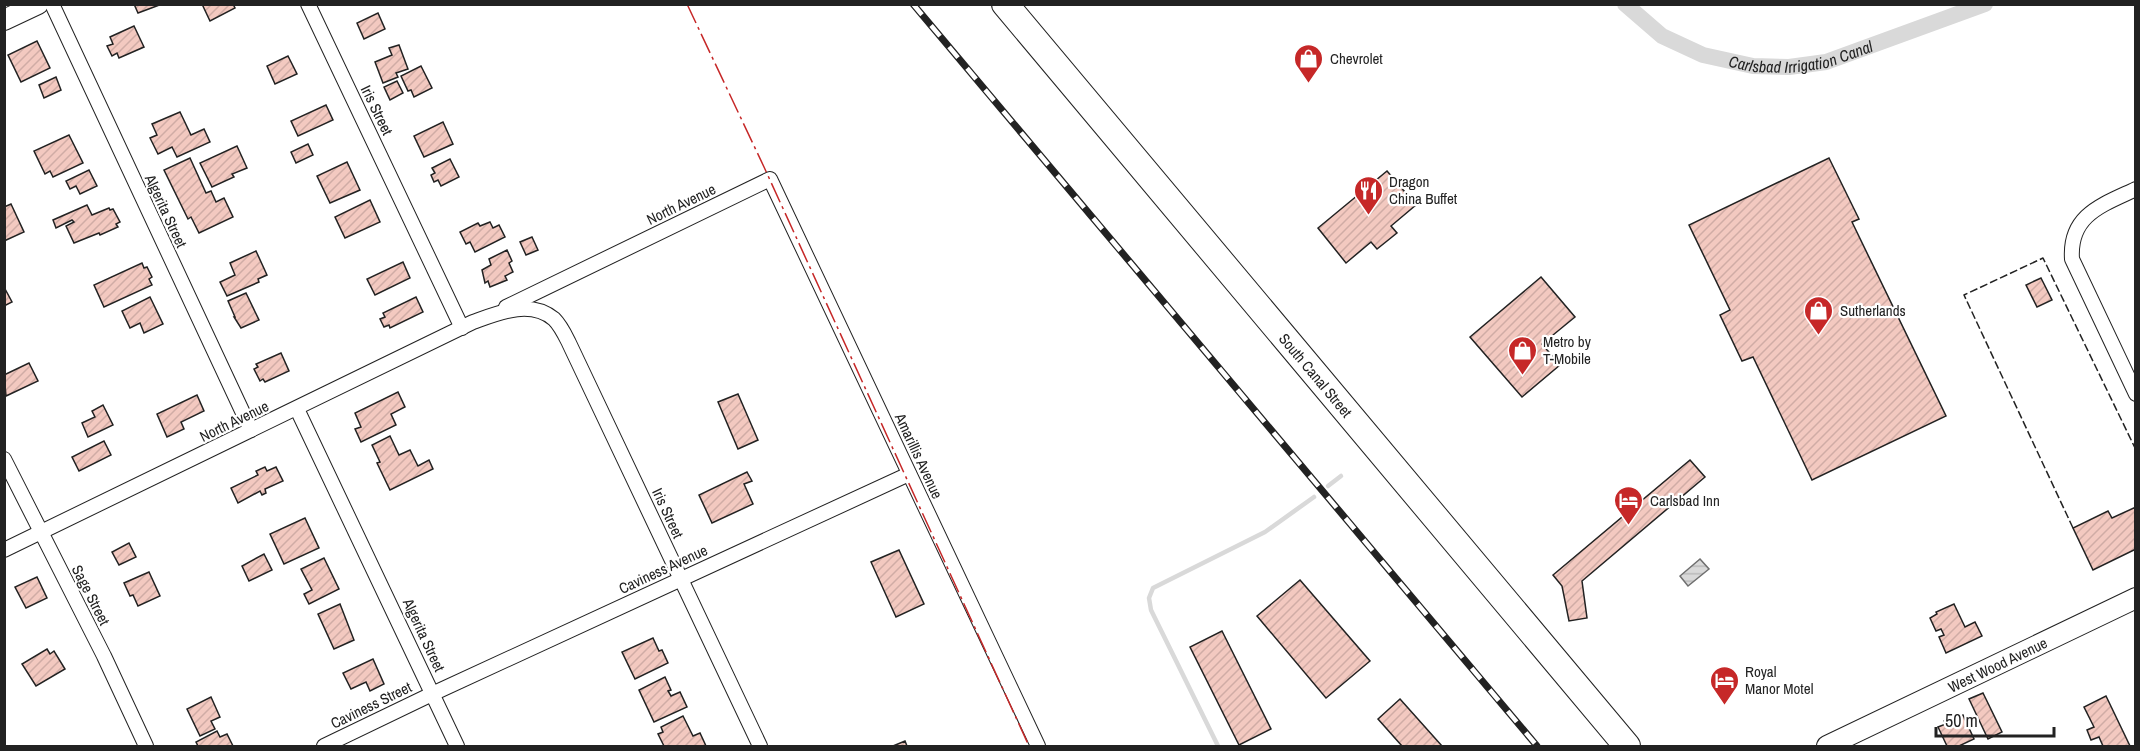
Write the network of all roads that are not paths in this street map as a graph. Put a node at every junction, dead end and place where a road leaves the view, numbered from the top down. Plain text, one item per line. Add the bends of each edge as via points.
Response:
1 (38, 4) edge
2 (52, 4) edge
3 (308, 4) edge
4 (1005, 4) edge
5 (4, 20) edge
6 (770, 180) joint
7 (2136, 189) edge
8 (531, 309) joint
9 (477, 321) junction
10 (462, 328) junction
11 (2135, 394) edge
12 (297, 409) junction
13 (251, 430) junction
14 (4, 459) edge
15 (909, 474) junction
16 (42, 533) junction
17 (4, 550) edge
18 (681, 579) junction
19 (2136, 598) edge
20 (432, 694) junction
21 (146, 747) edge
22 (324, 747) edge
23 (457, 747) edge
24 (760, 747) edge
25 (1038, 747) edge
26 (1627, 747) edge
27 (1827, 747) edge

1 - 5 street
2 - 13 street, Algerita Street
3 - 10 street, Iris Street
4 - 26 highway, South Canal Street
6 - 9 street, North Avenue
6 - 15 street, Amarillis Avenue
7 - 11 street via 2090,211 2071,249 2072,259
8 - 9 street, North Avenue via 512,309
8 - 18 street, Iris Street via 553,318 560,326
9 - 10 street, North Avenue
10 - 12 street, North Avenue
12 - 13 street, North Avenue
12 - 20 street, Algerita Street
13 - 16 street, North Avenue
14 - 16 street, Sage Street
15 - 18 street, Caviness Avenue
15 - 25 street, Amarillis Avenue
16 - 17 street, North Avenue
16 - 21 street, Sage Street
18 - 20 street, Caviness Avenue
18 - 24 street, Iris Street
19 - 27 street, West Wood Avenue
20 - 22 street, Caviness Street
20 - 23 street, Algerita Street

